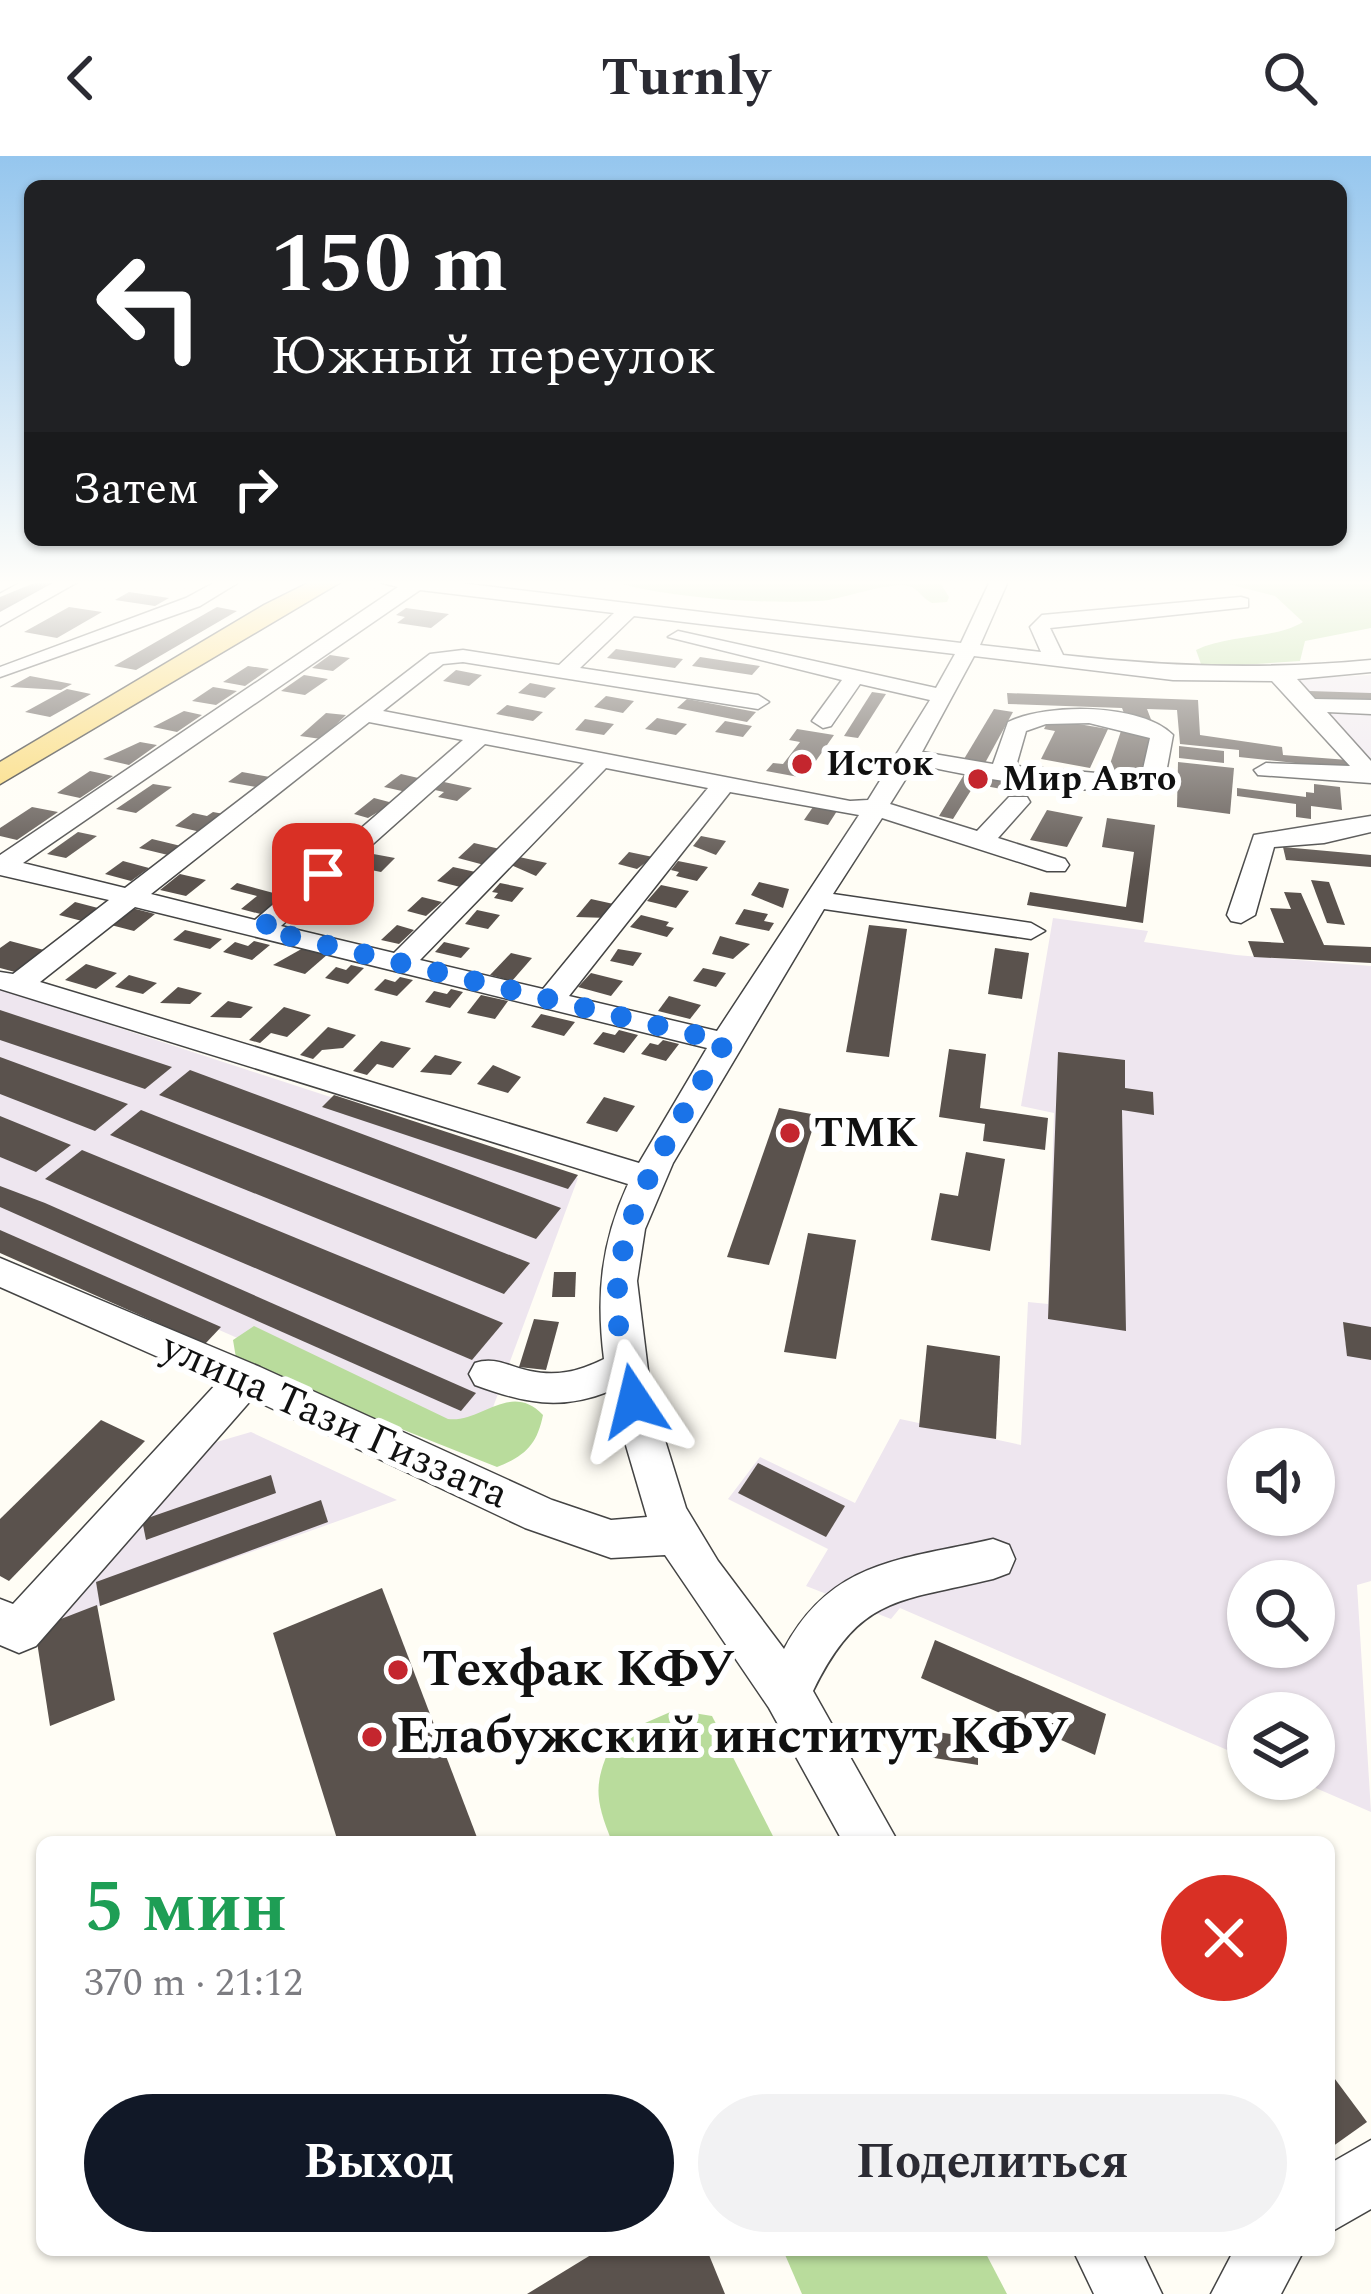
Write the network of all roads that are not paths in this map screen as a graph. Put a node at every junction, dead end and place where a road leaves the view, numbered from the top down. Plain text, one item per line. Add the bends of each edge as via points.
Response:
1 (139, 679) edge
2 (160, 679) edge
3 (277, 679) edge
4 (408, 679) edge
5 (595, 679) edge
6 (853, 679) edge
7 (867, 679) edge
8 (954, 679) edge
9 (1251, 679) edge
10 (1298, 679) edge
11 (1285, 681) junction
12 (1371, 688) edge
13 (944, 696) junction
14 (758, 702) dead end
15 (1371, 707) edge
16 (365, 714) junction
17 (1317, 714) junction
18 (823, 721) dead end
19 (1371, 725) edge
20 (480, 737) junction
21 (1344, 746) junction
22 (1371, 746) edge
23 (907, 756) junction
24 (0, 761) edge
25 (599, 762) junction
26 (1266, 770) dead end
27 (1002, 772) junction
28 (1370, 775) edge
29 (0, 776) edge
30 (724, 784) junction
31 (1018, 802) dead end
32 (874, 807) junction
33 (1371, 824) edge
34 (982, 841) junction
35 (1056, 865) dead end
36 (1, 867) edge
37 (128, 897) junction
38 (814, 900) junction
39 (1241, 915) dead end
40 (261, 929) junction
41 (1030, 931) dead end
42 (401, 963) junction
43 (8, 982) edge
44 (552, 998) junction
45 (725, 1042) junction
46 (648, 1178) junction
47 (0, 1272) edge
48 (628, 1366) junction
49 (489, 1374) dead end
50 (246, 1378) junction
51 (677, 1535) junction
52 (993, 1559) dead end
53 (6, 1635) edge
54 (787, 1693) junction
55 (869, 1836) edge
56 (1371, 2171) edge
57 (1335, 2198) edge
58 (1108, 2256) edge
59 (1268, 2256) edge
60 (1130, 2294) edge
61 (1244, 2294) edge

1 - 24 main road
2 - 29 main road
3 - 36 street
4 - 16 street
5 - 14 street
6 - 18 street
7 - 13 street
8 - 13 street
9 - 11 street
10 - 11 street
11 - 12 street
11 - 17 street
13 - 23 street
15 - 17 street
16 - 20 street
16 - 37 street
17 - 19 street
17 - 21 street
20 - 25 street
20 - 40 street
21 - 22 street
21 - 28 street
23 - 27 street
23 - 32 street
25 - 30 street
25 - 42 street
26 - 28 street
27 - 27 street via 1149,778 1162,735 1042,716 1016,727
30 - 32 street
30 - 44 street
31 - 34 street
32 - 34 street
32 - 38 street
33 - 39 street via 1263,840
34 - 35 street
36 - 37 street
37 - 40 street
37 - 43 street
38 - 41 street
38 - 45 street
40 - 42 street
42 - 44 street
43 - 46 street
44 - 45 street
45 - 46 street
46 - 48 street via 621,1252 616,1304
47 - 50 street, улица Тази Гиззата
48 - 49 street via 570,1393
48 - 51 street via 653,1476
50 - 51 street, улица Тази Гиззата via 540,1515 610,1539
50 - 53 street
51 - 54 street
52 - 54 street via 867,1589 819,1630
54 - 55 street
56 - 57 street
58 - 60 street
59 - 61 street

